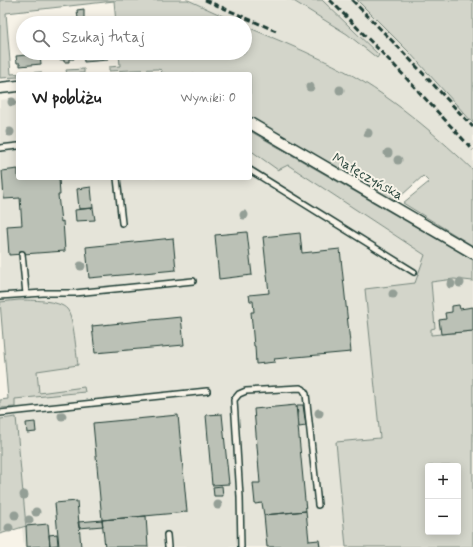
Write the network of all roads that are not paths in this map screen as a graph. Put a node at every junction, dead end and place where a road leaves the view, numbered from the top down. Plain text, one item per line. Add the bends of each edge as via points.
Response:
1 (16, 86) edge
2 (0, 88) edge
3 (252, 124) edge
4 (16, 146) edge
5 (0, 148) edge
6 (252, 171) edge
7 (117, 180) edge
8 (122, 223) dead end
9 (473, 253) edge
10 (22, 254) dead end
11 (414, 272) dead end
12 (193, 281) dead end
13 (26, 294) junction
14 (0, 296) edge
15 (207, 391) dead end
16 (0, 413) edge
17 (318, 505) dead end
18 (167, 535) dead end
19 (168, 547) edge
20 (241, 547) edge

1 - 2 street
3 - 9 street, Małęczyńska
4 - 5 lane
6 - 11 lane
7 - 8 lane
10 - 13 lane
12 - 13 lane via 75,293
13 - 14 lane
15 - 16 lane
17 - 20 lane via 305,390 300,388 246,391 239,394 234,400
18 - 19 lane

